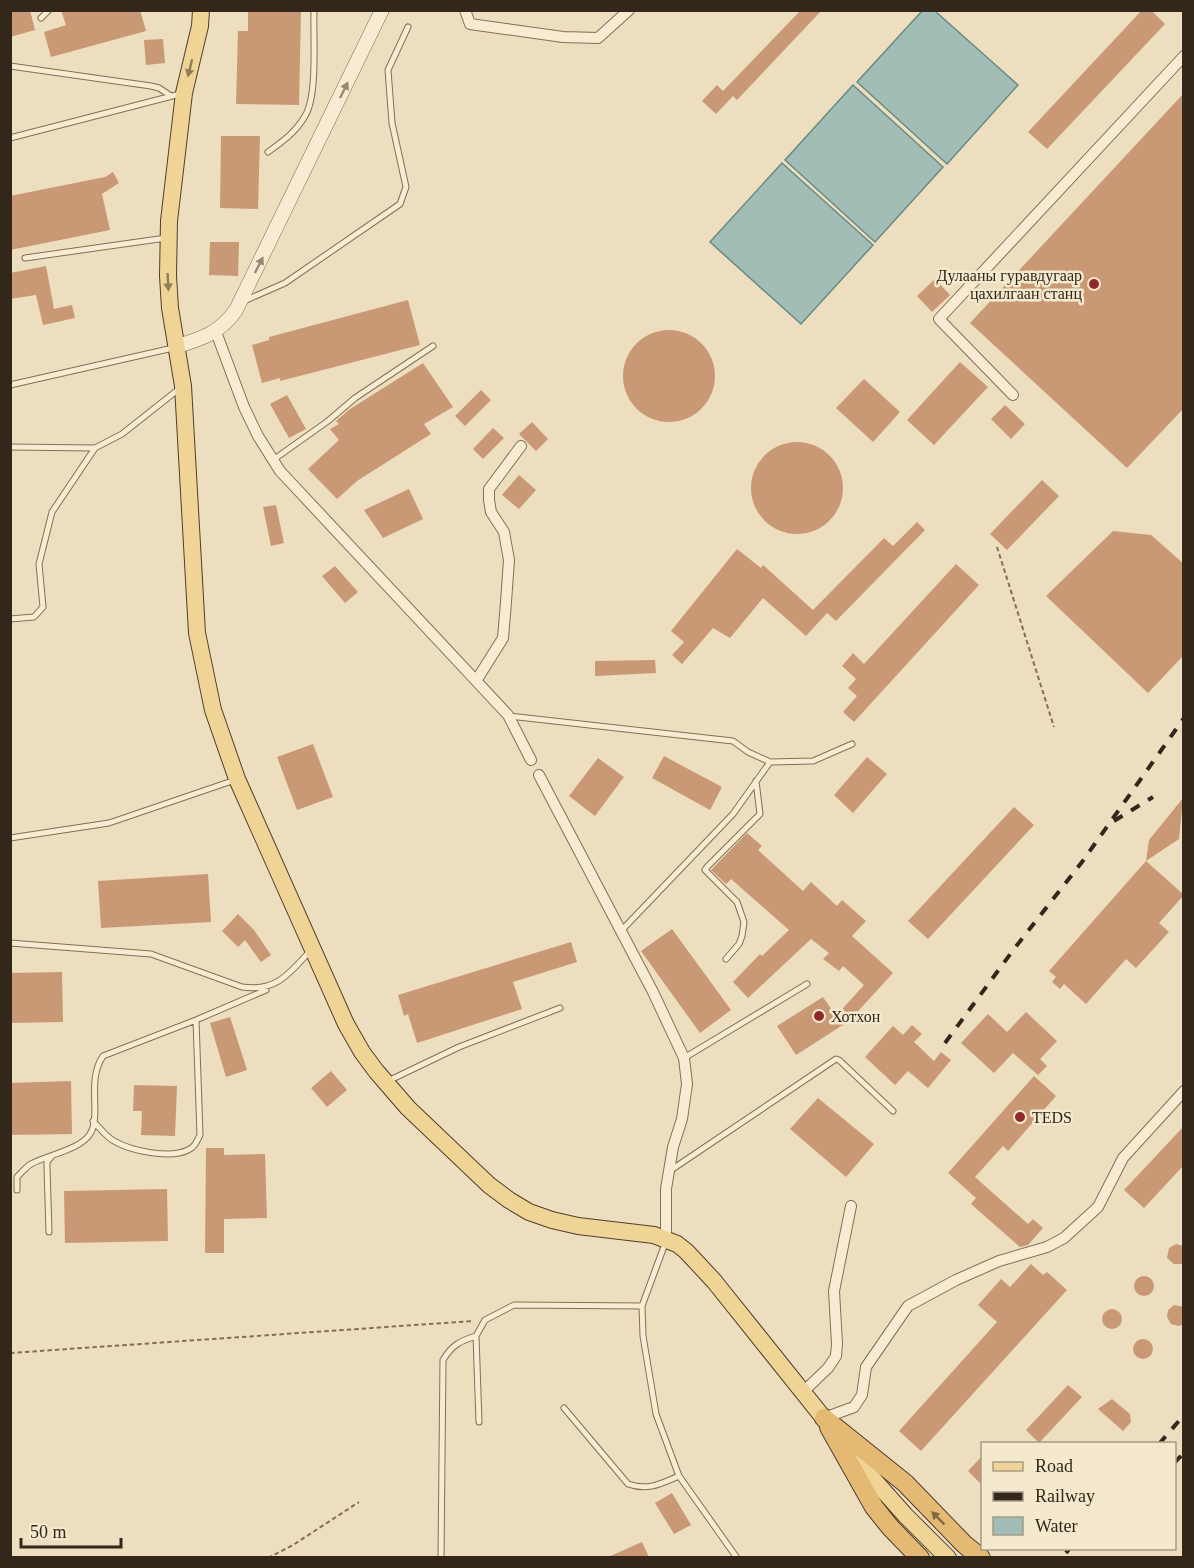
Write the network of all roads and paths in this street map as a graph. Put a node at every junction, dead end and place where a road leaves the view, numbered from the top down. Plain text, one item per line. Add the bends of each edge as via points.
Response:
1 (49, 10) edge
2 (201, 10) edge
3 (314, 10) edge
4 (382, 10) edge
5 (465, 10) edge
6 (629, 10) edge
7 (41, 18) dead end
8 (408, 27) dead end
9 (1184, 56) edge
10 (10, 66) edge
11 (178, 95) junction
12 (10, 138) edge
13 (268, 152) dead end
14 (168, 238) junction
15 (25, 258) dead end
16 (240, 303) junction
17 (216, 332) junction
18 (177, 346) junction
19 (433, 346) dead end
20 (10, 385) edge
21 (183, 387) junction
22 (1013, 395) dead end
23 (521, 446) dead end
24 (10, 447) edge
25 (95, 448) junction
26 (273, 460) junction
27 (997, 547) dead end
28 (10, 619) edge
29 (476, 681) junction
30 (508, 715) junction
31 (1054, 727) dead end
32 (852, 744) dead end
33 (531, 760) dead end
34 (770, 762) junction
35 (539, 775) dead end
36 (237, 779) junction
37 (756, 781) junction
38 (10, 838) edge
39 (621, 931) junction
40 (10, 943) edge
41 (313, 948) junction
42 (726, 959) dead end
43 (807, 984) dead end
44 (269, 988) junction
45 (560, 1008) dead end
46 (196, 1020) junction
47 (684, 1058) junction
48 (385, 1082) junction
49 (1184, 1091) edge
50 (892, 1112) dead end
51 (93, 1121) junction
52 (52, 1156) junction
53 (669, 1171) junction
54 (16, 1190) dead end
55 (851, 1206) dead end
56 (49, 1232) dead end
57 (666, 1239) junction
58 (642, 1306) junction
59 (485, 1320) junction
60 (476, 1336) junction
61 (10, 1353) edge
62 (803, 1392) junction
63 (564, 1408) dead end
64 (824, 1418) junction
65 (479, 1422) dead end
66 (679, 1476) junction
67 (359, 1502) dead end
68 (268, 1557) edge
69 (441, 1557) edge
70 (737, 1557) edge
71 (920, 1557) edge
72 (948, 1557) edge
73 (981, 1557) edge

1 - 7 lane
2 -> 11 main road via 200,26
3 - 13 lane via 309,106 287,139
16 -> 4 street
5 - 6 street via 470,24 562,38 598,38
8 - 16 lane via 388,70 392,123 406,187 400,204 285,282
9 - 22 street via 939,318
10 - 11 lane via 151,86
11 - 12 lane
11 - 14 main road
14 - 15 lane
14 -> 18 main road via 170,308
16 - 17 street
17 - 18 street
17 - 26 street via 244,407
18 - 20 lane
18 - 21 main road
19 - 26 lane
21 - 25 lane via 122,434
21 - 36 main road via 201,656 213,710
23 - 29 street via 489,489 491,512 504,532 509,560 506,613 503,639
24 - 25 lane
25 - 28 lane via 52,512 39,564 43,607 34,617
26 - 29 street
27 - 31 path
29 - 30 street
30 - 33 street
30 - 34 lane via 733,741
32 - 34 lane via 813,761
34 - 37 lane
35 - 39 street
36 - 38 lane via 109,823
36 - 41 main road
37 - 39 lane via 733,814
37 - 42 lane via 760,814 705,870 737,902 744,922 739,944
39 - 47 street
40 - 44 lane via 151,954 242,987
41 - 44 lane
41 - 48 main road via 349,1030
43 - 47 lane
44 - 46 lane
45 - 48 lane via 459,1047
46 - 51 lane via 104,1056 95,1077
46 - 51 lane via 200,1135 195,1145 176,1154 138,1151 104,1134
47 - 53 street via 687,1084
48 - 57 main road via 489,1185 529,1212 563,1223 644,1232
49 - 64 street via 1123,1158 1098,1207 1064,1238 999,1261 908,1305 866,1366 862,1395 854,1407
50 - 53 lane via 836,1059
51 - 52 lane via 90,1134 82,1142
52 - 54 lane via 30,1165 17,1177
52 - 56 lane via 47,1162
53 - 57 street
55 - 62 street via 834,1291 836,1356
57 - 58 lane
57 - 62 main road via 686,1251 705,1270
58 - 59 lane via 514,1305
58 - 66 lane via 654,1403
59 - 60 lane
59 - 61 path
60 - 65 lane
60 - 69 lane via 450,1348 443,1360
62 - 64 main road
63 - 66 lane via 628,1484 641,1488
64 - 71 highway via 874,1507
64 - 72 main road via 885,1492
73 -> 64 highway via 905,1483
66 - 70 lane
67 - 68 path

